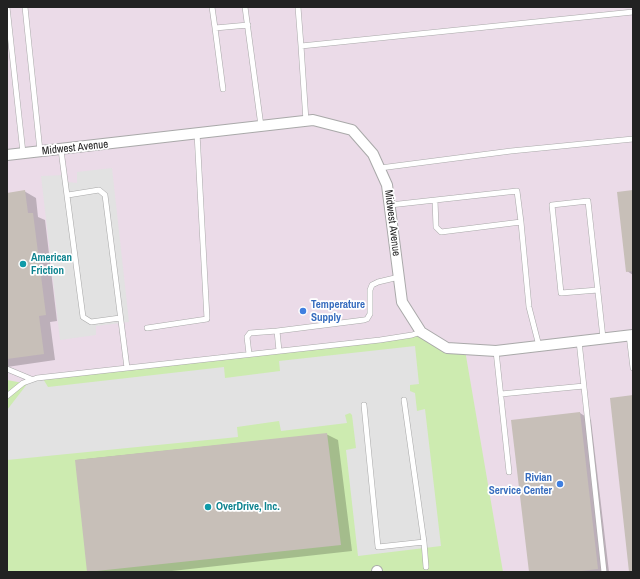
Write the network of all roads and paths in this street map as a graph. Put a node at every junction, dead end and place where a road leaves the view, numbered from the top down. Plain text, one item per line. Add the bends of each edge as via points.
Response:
1 (7, 7) edge
2 (26, 7) edge
3 (212, 7) edge
4 (245, 7) edge
5 (298, 7) edge
6 (633, 12) edge
7 (248, 24) junction
8 (215, 28) junction
9 (301, 46) junction
10 (223, 89) dead end
11 (306, 121) junction
12 (261, 126) junction
13 (197, 133) junction
14 (633, 139) edge
15 (61, 150) junction
16 (40, 151) junction
17 (24, 153) junction
18 (7, 155) edge
19 (380, 168) junction
20 (68, 195) junction
21 (435, 200) junction
22 (390, 205) junction
23 (521, 222) junction
24 (399, 278) junction
25 (598, 290) junction
26 (120, 318) junction
27 (147, 328) dead end
28 (277, 331) junction
29 (421, 332) junction
30 (631, 335) edge
31 (603, 338) junction
32 (579, 341) junction
33 (539, 346) junction
34 (280, 351) junction
35 (496, 351) junction
36 (249, 354) junction
37 (127, 368) junction
38 (633, 368) edge
39 (7, 369) edge
40 (31, 379) junction
41 (584, 386) junction
42 (501, 394) junction
43 (7, 396) edge
44 (404, 400) dead end
45 (364, 405) dead end
46 (509, 472) dead end
47 (424, 542) junction
48 (426, 567) dead end
49 (604, 572) edge

1 - 17 lane
2 - 16 lane
3 - 8 lane
4 - 7 lane
5 - 9 lane
6 - 9 lane
7 - 8 lane
7 - 12 lane
8 - 10 lane
9 - 11 lane
11 - 12 street, Midwest Avenue
11 - 19 street, Midwest Avenue via 313,120 352,130 373,154
12 - 13 street, Midwest Avenue
13 - 15 street, Midwest Avenue
13 - 27 lane via 207,319
14 - 19 lane via 511,150
15 - 16 street, Midwest Avenue
15 - 20 lane
16 - 17 street, Midwest Avenue
17 - 18 street, Midwest Avenue
19 - 22 street, Midwest Avenue via 387,185
20 - 26 lane via 83,317 91,322
20 - 26 lane via 98,190 106,195
21 - 22 lane
21 - 23 lane via 517,191
21 - 23 lane via 436,227 441,232
22 - 24 street, Midwest Avenue
23 - 33 lane via 529,307
24 - 28 lane via 372,285 370,314 367,319
24 - 29 street, Midwest Avenue via 402,302
25 - 25 lane via 588,201 552,205 561,293
25 - 31 lane
26 - 37 lane
28 - 34 lane
28 - 36 lane via 250,333 247,337
29 - 34 lane via 400,337
29 - 35 street, Midwest Avenue via 448,348
30 - 31 street, Midwest Avenue
30 - 38 lane
31 - 32 street, Midwest Avenue
32 - 33 street, Midwest Avenue
32 - 41 lane
33 - 35 street, Midwest Avenue
34 - 36 lane
35 - 42 lane
36 - 37 lane
37 - 40 lane
39 - 40 lane
40 - 43 lane
41 - 42 lane
41 - 49 lane
42 - 46 lane
44 - 47 lane
45 - 47 lane via 378,547
47 - 48 lane

